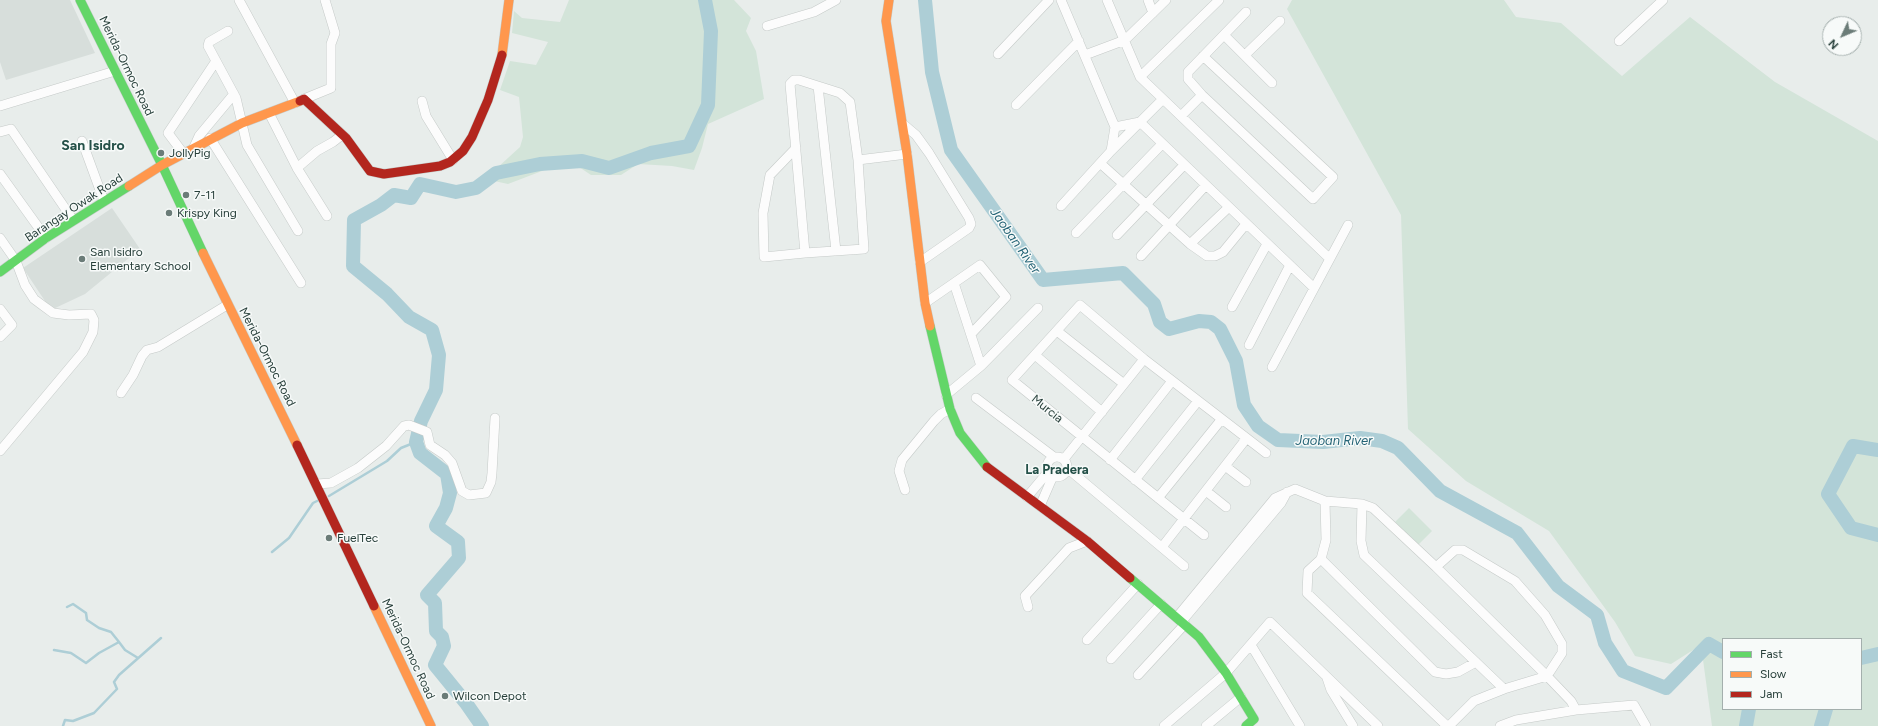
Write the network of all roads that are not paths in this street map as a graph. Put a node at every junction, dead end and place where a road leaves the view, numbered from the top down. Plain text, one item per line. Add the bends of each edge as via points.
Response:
1 (80, 0) edge
2 (239, 0) edge
3 (325, 0) edge
4 (509, 0) edge
5 (836, 0) edge
6 (889, 0) edge
7 (1049, 0) edge
8 (1061, 0) edge
9 (1107, 0) edge
10 (1148, 0) edge
11 (1166, 0) edge
12 (1218, 0) edge
13 (1663, 0) edge
14 (1246, 12) dead end
15 (1153, 13) junction
16 (1280, 21) dead end
17 (767, 26) dead end
18 (228, 31) dead end
19 (1224, 35) junction
20 (1125, 40) junction
21 (1079, 41) junction
22 (1619, 41) dead end
23 (998, 54) dead end
24 (1084, 55) junction
25 (1245, 55) junction
26 (1203, 56) junction
27 (216, 61) junction
28 (115, 71) junction
29 (1140, 77) junction
30 (1272, 83) dead end
31 (818, 86) junction
32 (234, 94) junction
33 (1202, 95) junction
34 (304, 99) junction
35 (1163, 99) junction
36 (422, 101) dead end
37 (295, 103) junction
38 (1016, 105) dead end
39 (0, 106) edge
40 (269, 112) junction
41 (1181, 116) junction
42 (1140, 122) junction
43 (242, 123) junction
44 (903, 124) junction
45 (1115, 127) junction
46 (0, 132) edge
47 (342, 135) junction
48 (210, 138) junction
49 (82, 141) dead end
50 (1162, 144) junction
51 (194, 147) junction
52 (796, 148) junction
53 (1111, 151) junction
54 (183, 153) junction
55 (908, 154) junction
56 (453, 160) junction
57 (858, 160) junction
58 (1100, 163) junction
59 (162, 165) junction
60 (1184, 165) junction
61 (297, 168) junction
62 (0, 174) edge
63 (1123, 183) junction
64 (1206, 185) junction
65 (104, 201) junction
66 (1146, 204) junction
67 (1061, 206) dead end
68 (1229, 207) junction
69 (327, 216) dead end
70 (73, 220) junction
71 (1246, 224) junction
72 (1348, 225) dead end
73 (1170, 226) junction
74 (298, 231) dead end
75 (1076, 233) dead end
76 (1117, 236) dead end
77 (0, 238) edge
78 (46, 238) junction
79 (1190, 244) junction
80 (1267, 244) junction
81 (836, 251) junction
82 (806, 253) junction
83 (1141, 256) dead end
84 (1329, 258) junction
85 (16, 262) junction
86 (920, 262) junction
87 (1290, 265) junction
88 (0, 272) edge
89 (302, 283) dead end
90 (954, 283) junction
91 (1313, 287) junction
92 (925, 303) junction
93 (227, 305) junction
94 (1232, 307) dead end
95 (1038, 308) dead end
96 (0, 309) edge
97 (1057, 331) junction
98 (970, 334) junction
99 (0, 337) edge
100 (1249, 345) dead end
101 (1035, 355) junction
102 (1144, 359) junction
103 (981, 366) junction
104 (1272, 367) dead end
105 (1172, 381) junction
106 (1124, 384) junction
107 (121, 393) dead end
108 (946, 395) junction
109 (976, 398) dead end
110 (1198, 401) junction
111 (950, 409) junction
112 (1102, 412) junction
113 (495, 418) dead end
114 (1222, 420) junction
115 (1082, 438) junction
116 (1246, 439) junction
117 (0, 451) edge
118 (1266, 453) dead end
119 (1054, 457) junction
120 (1064, 459) junction
121 (1110, 460) junction
122 (1225, 466) junction
123 (1067, 468) junction
124 (1051, 474) junction
125 (1135, 480) junction
126 (1246, 482) dead end
127 (318, 487) junction
128 (904, 490) dead end
129 (1206, 491) junction
130 (1027, 497) junction
131 (1158, 498) junction
132 (1325, 501) junction
133 (1362, 504) junction
134 (1040, 506) junction
135 (1226, 507) dead end
136 (1184, 519) junction
137 (1204, 535) dead end
138 (1087, 541) junction
139 (1162, 547) junction
140 (1321, 559) junction
141 (1184, 566) dead end
142 (1436, 567) junction
143 (1138, 584) junction
144 (1161, 604) junction
145 (1028, 607) dead end
146 (1181, 620) junction
147 (1087, 640) dead end
148 (1251, 645) junction
149 (1111, 659) dead end
150 (1476, 662) junction
151 (1226, 673) junction
152 (1138, 675) dead end
153 (1326, 676) junction
154 (1547, 676) junction
155 (1504, 689) junction
156 (1241, 697) junction
157 (1576, 710) junction
158 (1256, 723) edge
159 (431, 726) edge
160 (1164, 726) edge
161 (1206, 726) edge
162 (1246, 726) edge
163 (1300, 726) edge
164 (1353, 726) edge
165 (1378, 726) edge
166 (1448, 726) edge
167 (1500, 726) edge
168 (1646, 726) edge

1 - 28 main road, Merida-Ormoc Road
2 - 37 street
3 - 34 street via 335,33 332,44 331,88
4 - 56 main road via 502,55 488,100 472,137
5 - 17 street via 814,12
6 - 44 main road via 886,21
7 - 23 street
8 - 21 street
9 - 20 street
10 - 15 street
11 - 15 street
12 - 29 street
13 - 22 street
14 - 19 street
15 - 20 street
16 - 25 street
18 - 27 street via 208,44
19 - 25 street
19 - 26 street
20 - 24 street
20 - 29 street
21 - 24 street
21 - 38 street
24 - 45 street
25 - 30 street
26 - 33 street via 1187,76
26 - 33 street via 1333,177 1313,198
27 - 32 street
27 - 54 street via 168,133
28 - 39 street
28 - 59 main road, Merida-Ormoc Road
29 - 35 street
31 - 52 street via 798,80 790,84
31 - 57 street via 840,93 850,102
31 - 81 street
32 - 43 street
32 - 51 street via 199,136
33 - 41 street
34 - 37 main road, Barangay Owak Road
34 - 47 main road
35 - 41 street
35 - 42 street
36 - 56 street via 426,116
37 - 40 main road, Barangay Owak Road
40 - 43 main road, Barangay Owak Road
40 - 61 street
41 - 84 street
42 - 45 street
42 - 50 street
42 - 53 street
43 - 48 main road, Barangay Owak Road
43 - 74 street via 247,145
44 - 55 main road
44 - 86 street via 916,135 929,153 969,218 970,224 969,228
45 - 53 street
46 - 70 street via 11,129
47 - 56 main road via 370,171 384,174 440,166
47 - 61 street
48 - 51 main road, Barangay Owak Road
48 - 89 street
49 - 65 street
50 - 60 street
50 - 63 street
51 - 54 main road, Barangay Owak Road
52 - 82 street
52 - 82 street via 770,175 763,213 764,257
53 - 58 street
54 - 59 main road, Barangay Owak Road
55 - 57 street
55 - 86 main road
57 - 81 street via 864,248
58 - 63 street
58 - 67 street
59 - 65 main road, Barangay Owak Road
59 - 93 main road, Merida-Ormoc Road
60 - 64 street
60 - 66 street
61 - 69 street
62 - 78 street
63 - 66 street
63 - 75 street
64 - 68 street
64 - 73 street
65 - 70 main road, Barangay Owak Road
66 - 73 street
66 - 76 street
68 - 71 street
68 - 79 street
70 - 78 main road, Barangay Owak Road
71 - 79 street via 1223,252 1215,256 1207,256
71 - 80 street
72 - 84 street
73 - 79 street
73 - 83 street
77 - 85 street
78 - 85 main road, Barangay Owak Road
80 - 87 street
80 - 94 street
81 - 82 street
84 - 91 street
85 - 88 main road, Barangay Owak Road
85 - 117 street via 25,285 34,298 53,313 91,314 94,320 93,332 83,352
86 - 92 main road
87 - 91 street
87 - 100 street
90 - 92 street
90 - 98 street
90 - 98 street via 980,265 1006,297
91 - 104 street
92 - 108 main road
93 - 107 street via 158,347 147,350
93 - 127 main road, Merida-Ormoc Road
95 - 103 street
96 - 99 street via 12,325
97 - 101 street
97 - 102 street via 1080,305
97 - 106 street
98 - 103 street
101 - 112 street
101 - 115 street, Murcia via 1012,380
102 - 105 street
102 - 106 street
103 - 108 street
105 - 110 street
105 - 121 street
106 - 112 street
108 - 111 main road
109 - 119 street
110 - 114 street
110 - 125 street
111 - 128 street via 934,421 902,460 899,471
111 - 130 main road via 960,433 976,456 992,472
112 - 115 street
113 - 127 street via 491,482 486,493 469,494 461,490 452,463 430,445 427,432 409,425 404,426 386,446 358,468
114 - 116 street
114 - 131 street
115 - 120 street
115 - 121 street, Murcia
116 - 118 street
116 - 122 street
119 - 120 street
119 - 124 street via 1047,464
120 - 123 street
121 - 125 street, Murcia
122 - 126 street
122 - 129 street
123 - 124 street via 1061,476
123 - 139 street
124 - 130 street
124 - 134 street
125 - 131 street, Murcia
127 - 159 main road, Merida-Ormoc Road
129 - 135 street
129 - 136 street
130 - 134 main road
131 - 136 street, Murcia
132 - 133 street
132 - 140 street via 1326,540
132 - 146 street via 1295,489 1275,498
133 - 142 street via 1373,508
133 - 150 street via 1361,541 1364,555
134 - 138 main road
136 - 137 street, Murcia
136 - 139 street
138 - 143 main road
138 - 145 street via 1069,548 1025,596
139 - 141 street
140 - 150 street via 1435,672 1458,672
140 - 166 street via 1308,571 1307,593
142 - 154 street
142 - 154 street via 1455,550 1463,550 1515,581 1544,615 1562,644 1562,653
143 - 144 main road
143 - 147 street
144 - 146 main road
144 - 149 street
146 - 151 main road via 1199,637
146 - 152 street
148 - 151 street
148 - 153 street via 1270,622
148 - 163 street
150 - 155 street
151 - 156 main road
151 - 160 street
153 - 164 street via 1331,690
153 - 165 street
154 - 155 street
154 - 157 street via 1571,701
155 - 166 street via 1474,701
156 - 158 main road
156 - 161 street
157 - 167 street via 1516,720
157 - 168 street via 1634,705
158 - 162 main road

